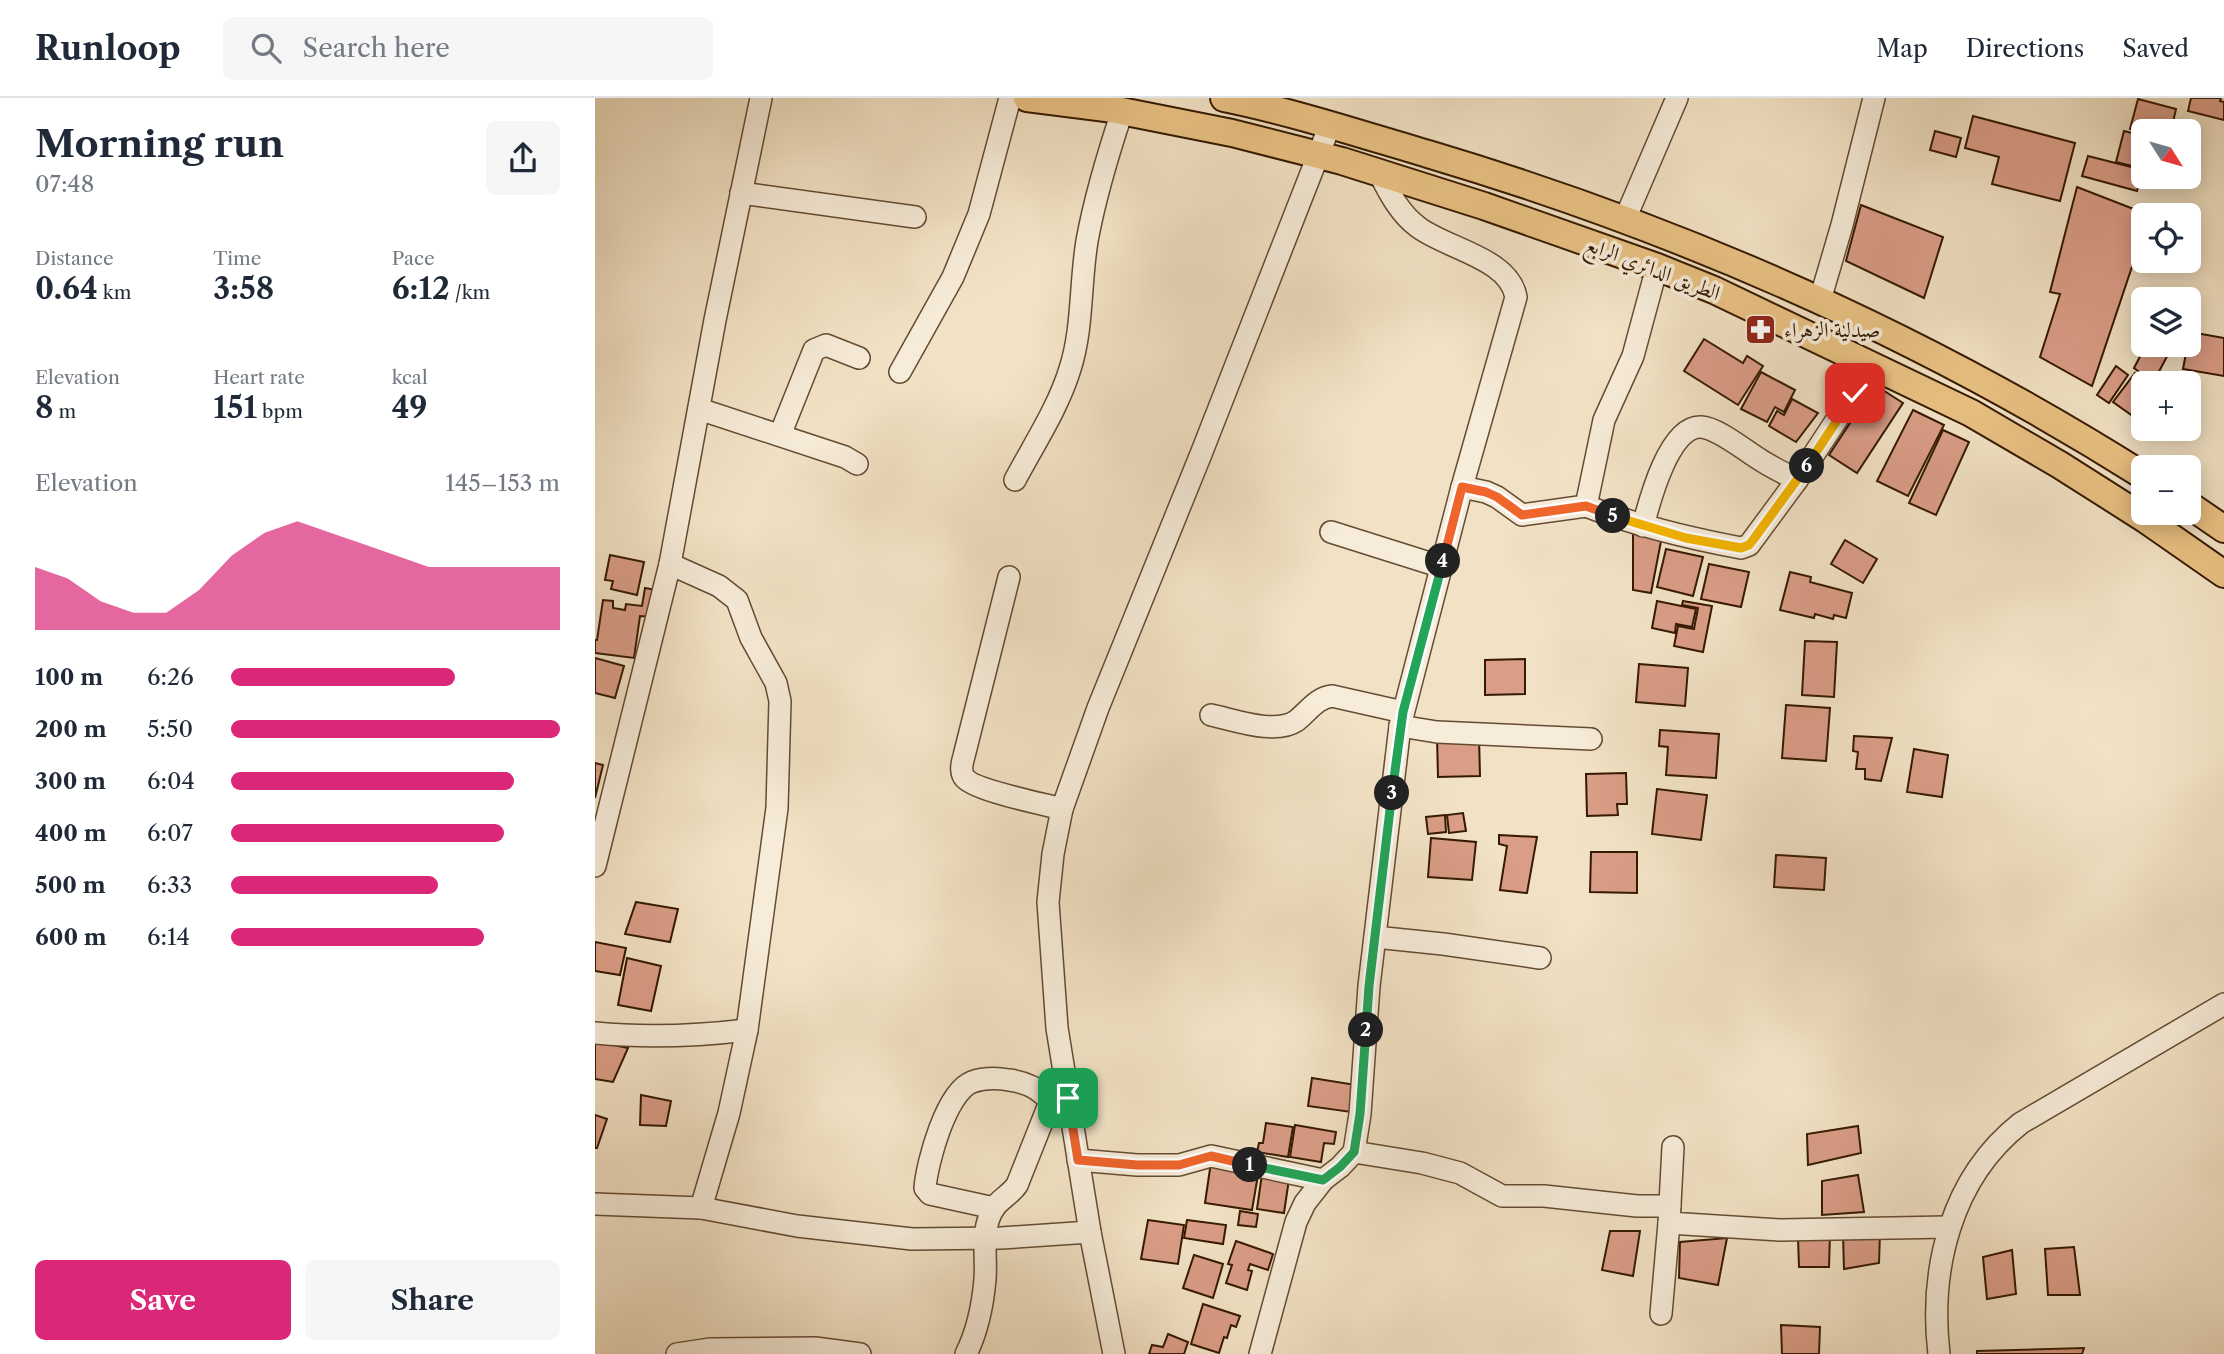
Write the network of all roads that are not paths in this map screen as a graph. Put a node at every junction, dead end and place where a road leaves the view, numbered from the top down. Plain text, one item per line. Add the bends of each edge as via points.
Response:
1 (761, 98) edge
2 (1010, 98) edge
3 (1027, 98) edge
4 (1224, 98) edge
5 (1677, 98) edge
6 (1874, 98) edge
7 (1258, 101) edge
8 (1122, 111) junction
9 (1330, 125) junction
10 (1317, 156) junction
11 (1378, 171) junction
12 (741, 193) junction
13 (915, 217) dead end
14 (1625, 219) junction
15 (1657, 267) junction
16 (1820, 300) junction
17 (859, 358) dead end
18 (1872, 366) junction
19 (900, 372) dead end
20 (699, 409) junction
21 (780, 435) junction
22 (857, 464) dead end
23 (2131, 468) edge
24 (1016, 480) dead end
25 (1797, 480) junction
26 (1462, 487) junction
27 (1586, 506) junction
28 (2201, 513) edge
29 (1643, 526) junction
30 (2224, 529) edge
31 (1331, 532) dead end
32 (670, 564) junction
33 (1442, 567) junction
34 (2224, 574) edge
35 (1009, 576) dead end
36 (1211, 715) dead end
37 (1402, 719) junction
38 (1591, 738) dead end
39 (1062, 809) junction
40 (595, 866) edge
41 (1375, 937) junction
42 (1541, 958) dead end
43 (2224, 1004) edge
44 (747, 1030) junction
45 (595, 1032) edge
46 (1059, 1100) junction
47 (1673, 1147) dead end
48 (1354, 1152) junction
49 (1078, 1160) junction
50 (1323, 1180) junction
51 (595, 1204) edge
52 (701, 1208) junction
53 (994, 1208) junction
54 (1669, 1215) junction
55 (1948, 1227) junction
56 (1090, 1232) junction
57 (985, 1238) junction
58 (1661, 1314) dead end
59 (815, 1351) edge
60 (677, 1354) edge
61 (860, 1354) edge
62 (966, 1354) edge
63 (1114, 1354) edge
64 (1261, 1354) edge
65 (1939, 1354) edge

1 - 12 street
2 - 19 street via 979,214 953,276
3 - 8 main road, الطريق الدائري الرابع
4 - 7 main road, الطريق الدائري الرابع
5 - 14 street
6 - 16 street
7 - 9 main road, الطريق الدائري الرابع
8 - 10 main road, الطريق الدائري الرابع
8 - 24 street via 1100,179 1087,242 1072,363
9 - 10 street
9 - 14 main road, الطريق الدائري الرابع via 1516,180
10 - 11 main road, الطريق الدائري الرابع
10 - 39 street
11 - 15 main road, الطريق الدائري الرابع
11 - 26 street via 1403,214 1419,228 1492,265 1514,288 1513,310
12 - 13 street
12 - 20 street
14 - 16 main road, الطريق الدائري الرابع
15 - 18 main road, الطريق الدائري الرابع
15 - 27 street via 1633,356 1604,420
16 - 23 main road, الطريق الدائري الرابع via 1946,361
17 - 21 street via 827,345 814,350
18 - 25 street
18 - 34 main road, الطريق الدائري الرابع via 1971,413 2060,465
20 - 21 street
20 - 32 street
21 - 22 street
25 - 29 street via 1749,545 1741,548
25 - 29 street via 1723,436 1702,427 1693,429 1662,466
26 - 27 street via 1497,497 1522,515
26 - 33 street
27 - 29 street
28 - 30 main road
31 - 33 street
32 - 40 street
32 - 44 street via 719,586 737,600 780,701 777,808
33 - 37 street
35 - 39 street via 962,774 979,787
36 - 37 street via 1277,728 1293,723 1332,696
37 - 38 street via 1437,732
37 - 41 street
39 - 46 street via 1048,902
41 - 42 street
41 - 48 street
43 - 55 street via 2003,1137 1977,1170
44 - 45 street via 661,1036
44 - 52 street via 729,1114
46 - 49 street
46 - 53 street via 1017,1185
46 - 53 street via 1019,1081 996,1078 971,1082 953,1101 928,1163 925,1188 930,1194
47 - 54 street
48 - 50 street
48 - 54 street via 1460,1173 1502,1196 1637,1206
49 - 50 street via 1179,1165 1211,1156
49 - 56 street
50 - 64 street via 1296,1222
51 - 52 street
52 - 57 street via 797,1226 912,1239
53 - 57 street
54 - 55 street via 1780,1230
54 - 58 street
55 - 65 street via 1936,1301
56 - 57 street
56 - 63 street
57 - 62 street via 985,1277
59 - 60 street via 709,1349
59 - 61 street

